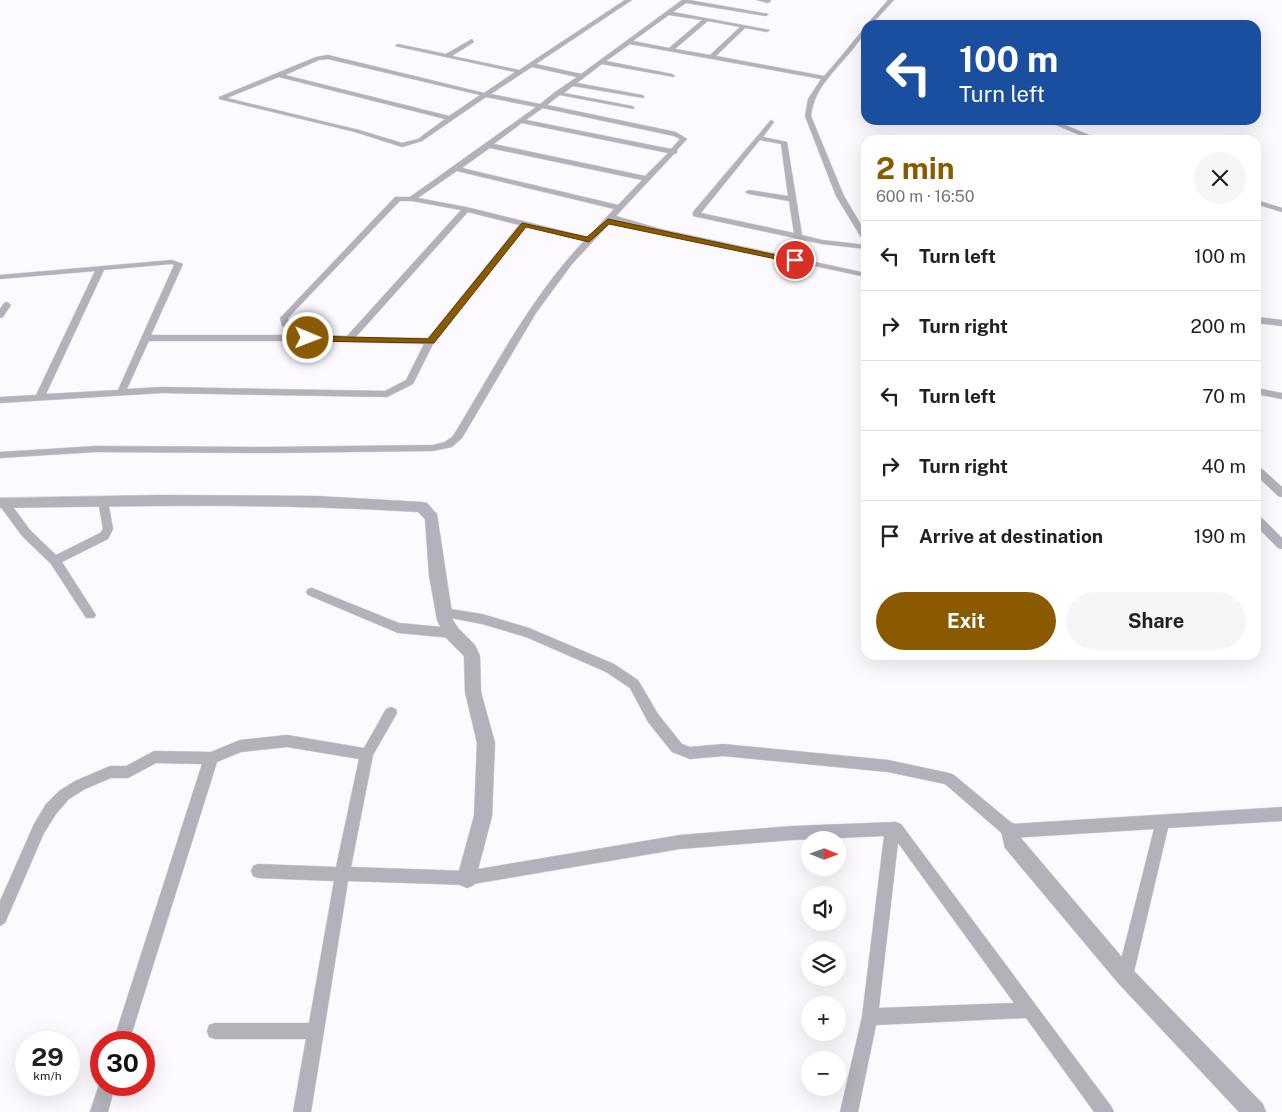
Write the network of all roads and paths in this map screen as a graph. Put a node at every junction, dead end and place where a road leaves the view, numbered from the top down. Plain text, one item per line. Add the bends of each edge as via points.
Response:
1 (630, 0) edge
2 (760, 0) edge
3 (891, 0) edge
4 (685, 1) edge
5 (768, 1) edge
6 (668, 13) junction
7 (766, 14) dead end
8 (706, 20) junction
9 (873, 20) edge
10 (744, 26) junction
11 (767, 30) dead end
12 (861, 34) edge
13 (472, 41) dead end
14 (627, 42) junction
15 (398, 46) dead end
16 (670, 50) junction
17 (447, 56) junction
18 (712, 57) junction
19 (600, 62) junction
20 (532, 65) junction
21 (522, 72) junction
22 (279, 75) junction
23 (581, 76) junction
24 (672, 76) dead end
25 (826, 78) junction
26 (570, 84) junction
27 (557, 93) junction
28 (487, 95) junction
29 (642, 97) dead end
30 (539, 106) junction
31 (632, 108) dead end
32 (450, 118) junction
33 (520, 120) junction
34 (771, 122) dead end
35 (1060, 125) edge
36 (1085, 135) edge
37 (758, 138) junction
38 (487, 145) junction
39 (675, 152) junction
40 (456, 169) junction
41 (648, 179) junction
42 (749, 192) dead end
43 (412, 199) junction
44 (792, 200) junction
45 (1261, 204) edge
46 (620, 208) junction
47 (466, 209) junction
48 (1282, 210) edge
49 (610, 219) junction
50 (524, 224) junction
51 (861, 231) edge
52 (798, 237) junction
53 (589, 240) junction
54 (861, 246) edge
55 (101, 268) junction
56 (861, 274) edge
57 (0, 277) edge
58 (7, 305) dead end
59 (0, 315) edge
60 (1261, 321) edge
61 (1282, 323) edge
62 (146, 338) junction
63 (308, 338) junction
64 (349, 339) junction
65 (430, 342) junction
66 (1261, 392) edge
67 (121, 393) junction
68 (1282, 396) edge
69 (40, 397) junction
70 (0, 400) edge
71 (0, 456) edge
72 (1261, 474) edge
73 (1282, 493) edge
74 (103, 501) junction
75 (2, 503) edge
76 (1261, 524) edge
77 (1282, 545) edge
78 (55, 561) junction
79 (312, 592) dead end
80 (444, 613) junction
81 (90, 615) dead end
82 (452, 632) junction
83 (391, 713) dead end
84 (367, 754) junction
85 (211, 758) junction
86 (1282, 814) edge
87 (1163, 821) junction
88 (892, 830) junction
89 (1010, 831) junction
90 (258, 871) dead end
91 (342, 875) junction
92 (467, 878) junction
93 (0, 918) edge
94 (1125, 976) junction
95 (1030, 1010) junction
96 (870, 1017) junction
97 (124, 1031) edge
98 (215, 1031) dead end
99 (316, 1031) junction
100 (104, 1096) edge
101 (99, 1112) edge
102 (302, 1112) edge
103 (849, 1112) edge
104 (1105, 1112) edge
105 (1255, 1112) edge

1 - 20 street
2 - 5 street
3 - 9 street
4 - 6 street
4 - 7 street
6 - 8 street
6 - 14 street
8 - 10 street
8 - 16 street
10 - 11 street
10 - 18 street
12 - 25 street
13 - 17 street
14 - 16 street
14 - 19 street
15 - 17 street
16 - 18 street
17 - 21 street
18 - 25 street
19 - 23 street
19 - 24 street
20 - 21 street
20 - 23 street
21 - 28 street
22 - 28 street via 318,58 328,57
22 - 32 street
22 - 32 street via 221,98 402,145 420,140
23 - 26 street
25 - 51 street via 815,90 808,105 808,116 840,196
26 - 27 street
26 - 29 street
27 - 30 street
27 - 31 street
28 - 30 street
28 - 32 street
30 - 33 street
30 - 39 street via 676,134 684,139
33 - 38 street
33 - 39 street
34 - 37 street
35 - 36 street
37 - 44 street via 784,142
37 - 52 street via 696,214
38 - 40 street
38 - 41 street
39 - 41 street
40 - 43 street
40 - 46 street
41 - 46 street
42 - 44 street
43 - 47 street
43 - 63 street via 398,199 284,318 285,324 307,330
44 - 52 street
45 - 48 street
46 - 49 street
47 - 50 street
47 - 64 street
49 - 53 street
49 - 56 street via 643,230
50 - 53 street
50 - 65 street
52 - 54 street
53 - 71 street via 532,312 457,438 448,445 432,448 267,450 96,449
55 - 57 street
55 - 62 street via 179,264
55 - 69 street
58 - 59 street
60 - 61 street
62 - 63 street
62 - 67 street
63 - 64 street
64 - 65 street
65 - 67 street via 410,382 386,394 162,390
66 - 68 street
67 - 69 street
69 - 70 street
72 - 73 street
74 - 75 street
74 - 78 street via 108,529 104,536
74 - 80 street via 206,500 422,507 432,518
75 - 78 street via 26,533
76 - 77 street
78 - 81 street
79 - 82 street via 398,628
80 - 82 street
80 - 89 street via 482,619 529,633 610,668 634,684 653,718 677,748 690,753 722,750 888,766 949,779
82 - 92 street via 472,656 472,692 486,743 483,816
83 - 84 street
84 - 85 street via 287,741 240,746
84 - 91 street
85 - 93 street via 154,757 128,772 110,772 64,795 39,829
85 - 97 street
86 - 87 street
87 - 89 street
87 - 94 street
88 - 92 street via 792,833 680,842
88 - 95 street via 896,829
88 - 96 street
89 - 94 street via 1012,842
90 - 91 street
91 - 92 street
91 - 99 street
94 - 105 street
95 - 96 street
95 - 104 street
96 - 103 street
98 - 99 street
99 - 102 street
100 - 101 street

